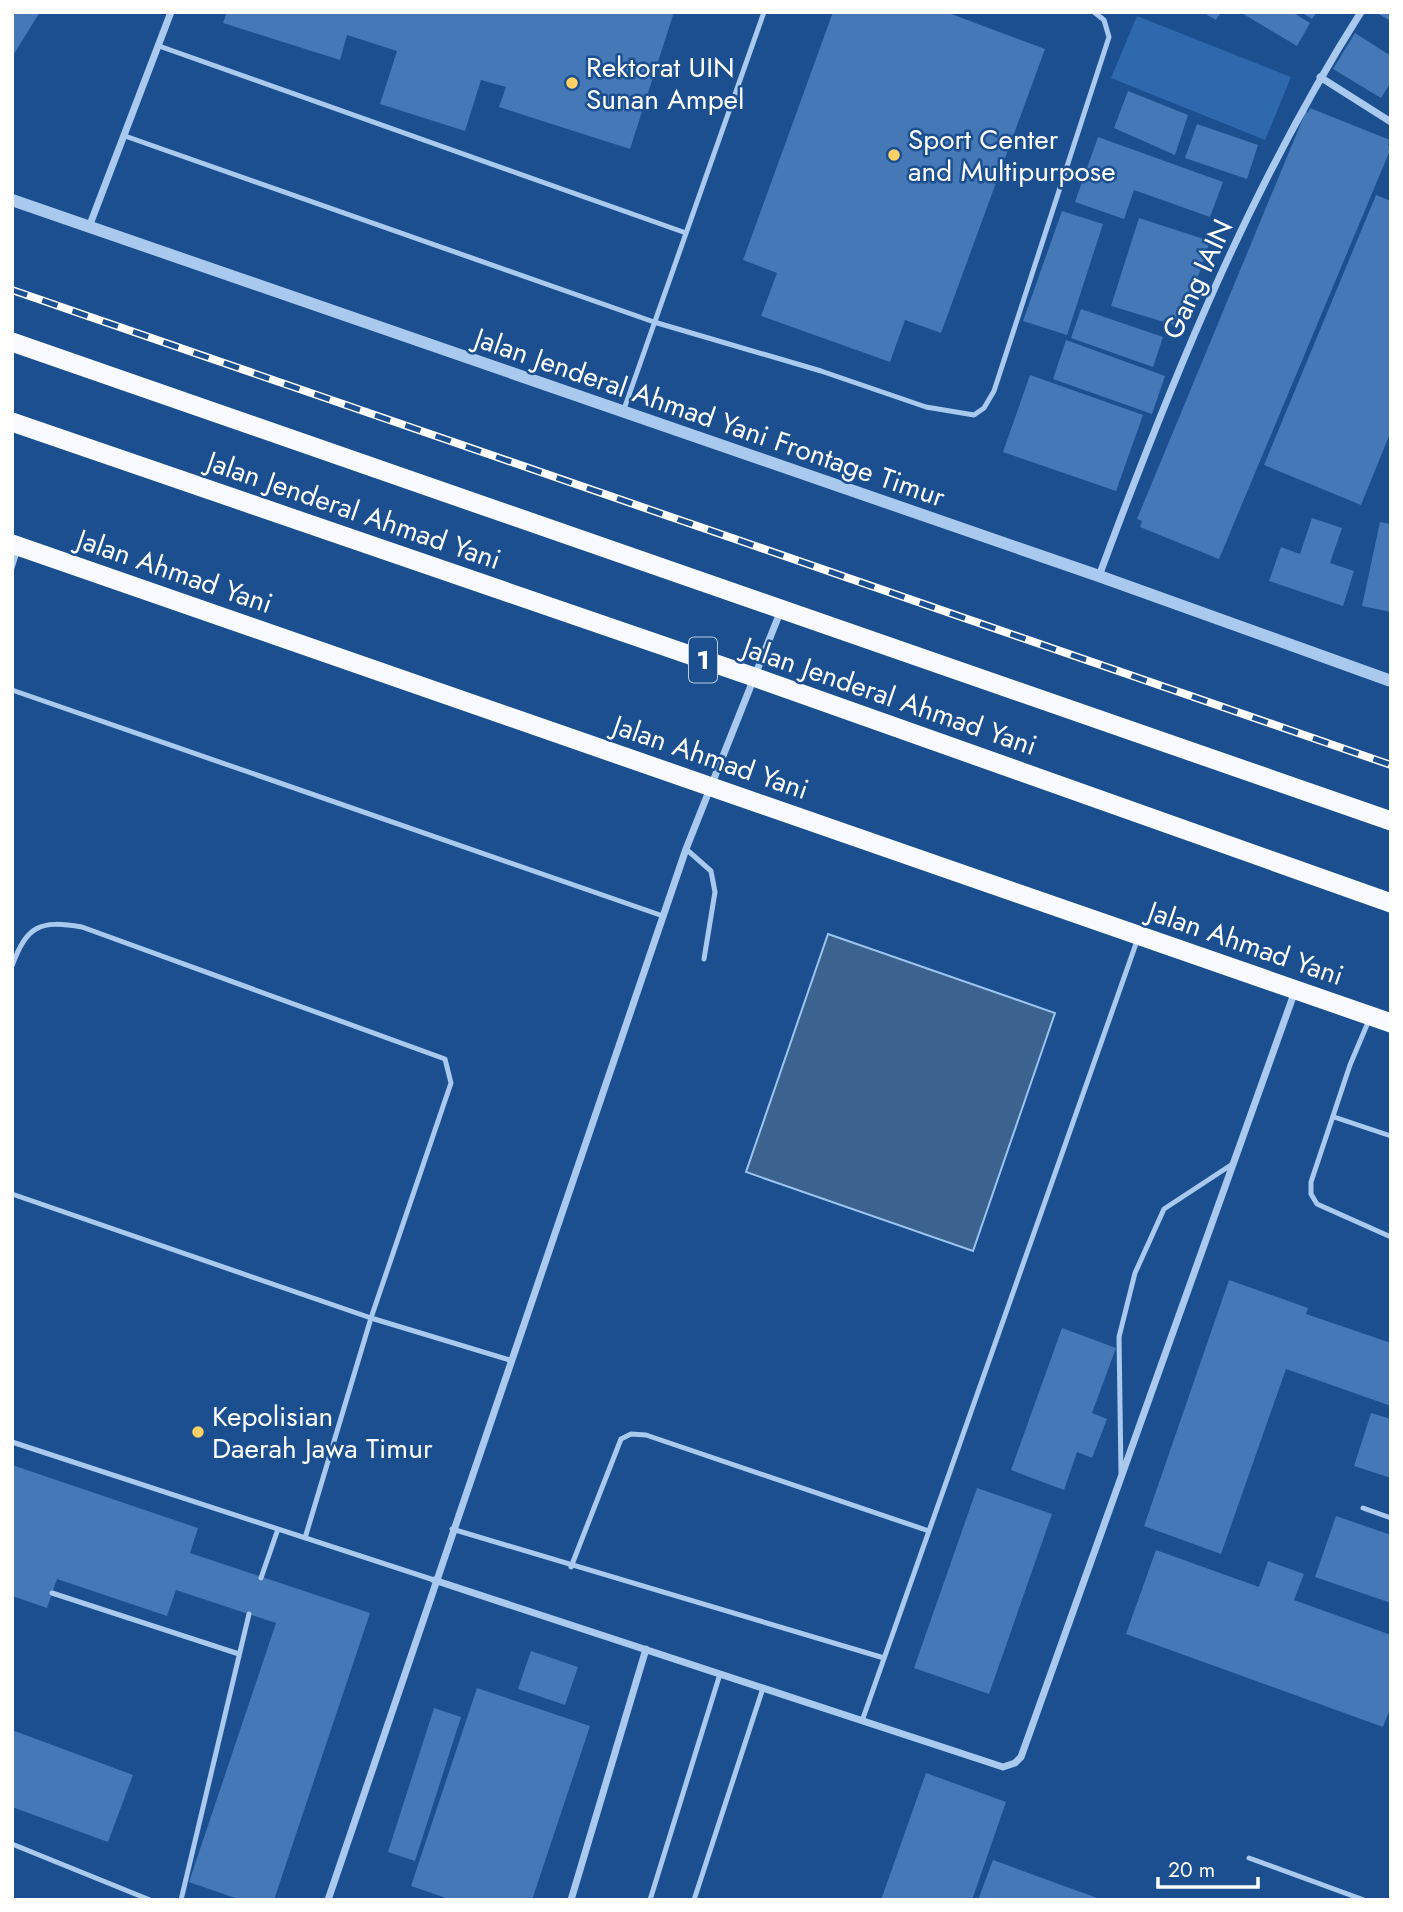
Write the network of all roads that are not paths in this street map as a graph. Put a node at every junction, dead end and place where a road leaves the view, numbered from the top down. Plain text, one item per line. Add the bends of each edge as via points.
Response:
1 (171, 12) edge
2 (764, 12) edge
3 (1094, 12) edge
4 (1361, 12) edge
5 (159, 46) junction
6 (1320, 77) junction
7 (1391, 122) edge
8 (125, 136) junction
9 (12, 200) edge
10 (89, 227) junction
11 (685, 233) junction
12 (654, 323) junction
13 (12, 342) edge
14 (622, 413) junction
15 (12, 422) edge
16 (16, 545) edge
17 (12, 568) edge
18 (1099, 576) junction
19 (781, 609) junction
20 (1391, 681) edge
21 (752, 685) junction
22 (12, 690) edge
23 (710, 786) junction
24 (1391, 821) edge
25 (686, 849) junction
26 (1391, 903) edge
27 (663, 916) junction
28 (1139, 936) junction
29 (704, 959) dead end
30 (12, 966) edge
31 (1295, 992) junction
32 (1371, 1016) junction
33 (1391, 1023) edge
34 (1334, 1117) junction
35 (1391, 1136) edge
36 (1231, 1166) junction
37 (12, 1194) edge
38 (1391, 1237) edge
39 (371, 1318) junction
40 (510, 1360) junction
41 (12, 1442) edge
42 (1121, 1476) junction
43 (1363, 1508) dead end
44 (1391, 1518) edge
45 (278, 1529) junction
46 (452, 1529) junction
47 (929, 1531) junction
48 (305, 1538) junction
49 (571, 1567) junction
50 (261, 1578) dead end
51 (435, 1580) junction
52 (52, 1593) dead end
53 (249, 1614) dead end
54 (646, 1649) junction
55 (239, 1654) junction
56 (884, 1658) junction
57 (720, 1674) junction
58 (763, 1688) junction
59 (862, 1721) junction
60 (12, 1844) edge
61 (1249, 1858) dead end
62 (150, 1900) edge
63 (181, 1900) edge
64 (328, 1900) edge
65 (571, 1900) edge
66 (650, 1900) edge
67 (694, 1900) edge
68 (1364, 1900) edge

1 - 5 street
2 - 11 lane
3 - 12 lane via 1104,20 1109,37 984,408 974,415 926,407
4 - 6 street, Gang IAIN
5 - 8 street
5 - 11 lane
6 - 7 street
6 - 18 street, Gang IAIN via 1213,289 1156,420
8 - 10 street
8 - 12 lane
9 - 10 street, Jalan Jenderal Ahmad Yani Frontage Timur
10 - 14 street, Jalan Jenderal Ahmad Yani Frontage Timur
11 - 12 lane
12 - 14 lane
13 - 19 highway, Jalan Jenderal Ahmad Yani
14 - 18 street, Jalan Jenderal Ahmad Yani Frontage Timur
15 - 21 highway, Jalan Jenderal Ahmad Yani / 1
16 - 17 lane
16 - 23 highway, Jalan Ahmad Yani
18 - 20 street, Jalan Jenderal Ahmad Yani Frontage Timur
19 - 21 street
19 - 24 highway, Jalan Jenderal Ahmad Yani
21 - 23 street
21 - 26 highway, Jalan Jenderal Ahmad Yani / 1
22 - 27 lane
23 - 25 street
23 - 28 highway, Jalan Ahmad Yani
25 - 27 street
25 - 29 lane via 711,871 715,892
27 - 40 street
28 - 31 highway, Jalan Ahmad Yani
28 - 47 lane
30 - 39 lane via 34,929 46,923 82,927 445,1059 451,1083
31 - 32 highway, Jalan Ahmad Yani
31 - 36 street
32 - 33 highway, Jalan Ahmad Yani
32 - 34 lane
34 - 35 lane
34 - 38 lane via 1311,1194 1317,1205
36 - 42 street
36 - 42 lane via 1164,1209 1135,1273 1119,1337
37 - 39 lane
39 - 40 lane
39 - 48 lane
40 - 46 street
41 - 45 lane
42 - 59 street via 1018,1761 1003,1767
43 - 44 lane
45 - 48 lane
45 - 50 lane
46 - 49 lane
46 - 51 street
47 - 49 lane via 646,1435 631,1434 621,1439
47 - 56 lane
48 - 51 lane
49 - 56 lane
51 - 54 street
51 - 64 street
52 - 55 lane
53 - 55 lane
54 - 57 street
54 - 65 street
55 - 63 lane
56 - 59 lane
57 - 58 street
57 - 66 lane
58 - 59 street
58 - 67 lane
60 - 62 lane
61 - 68 lane

